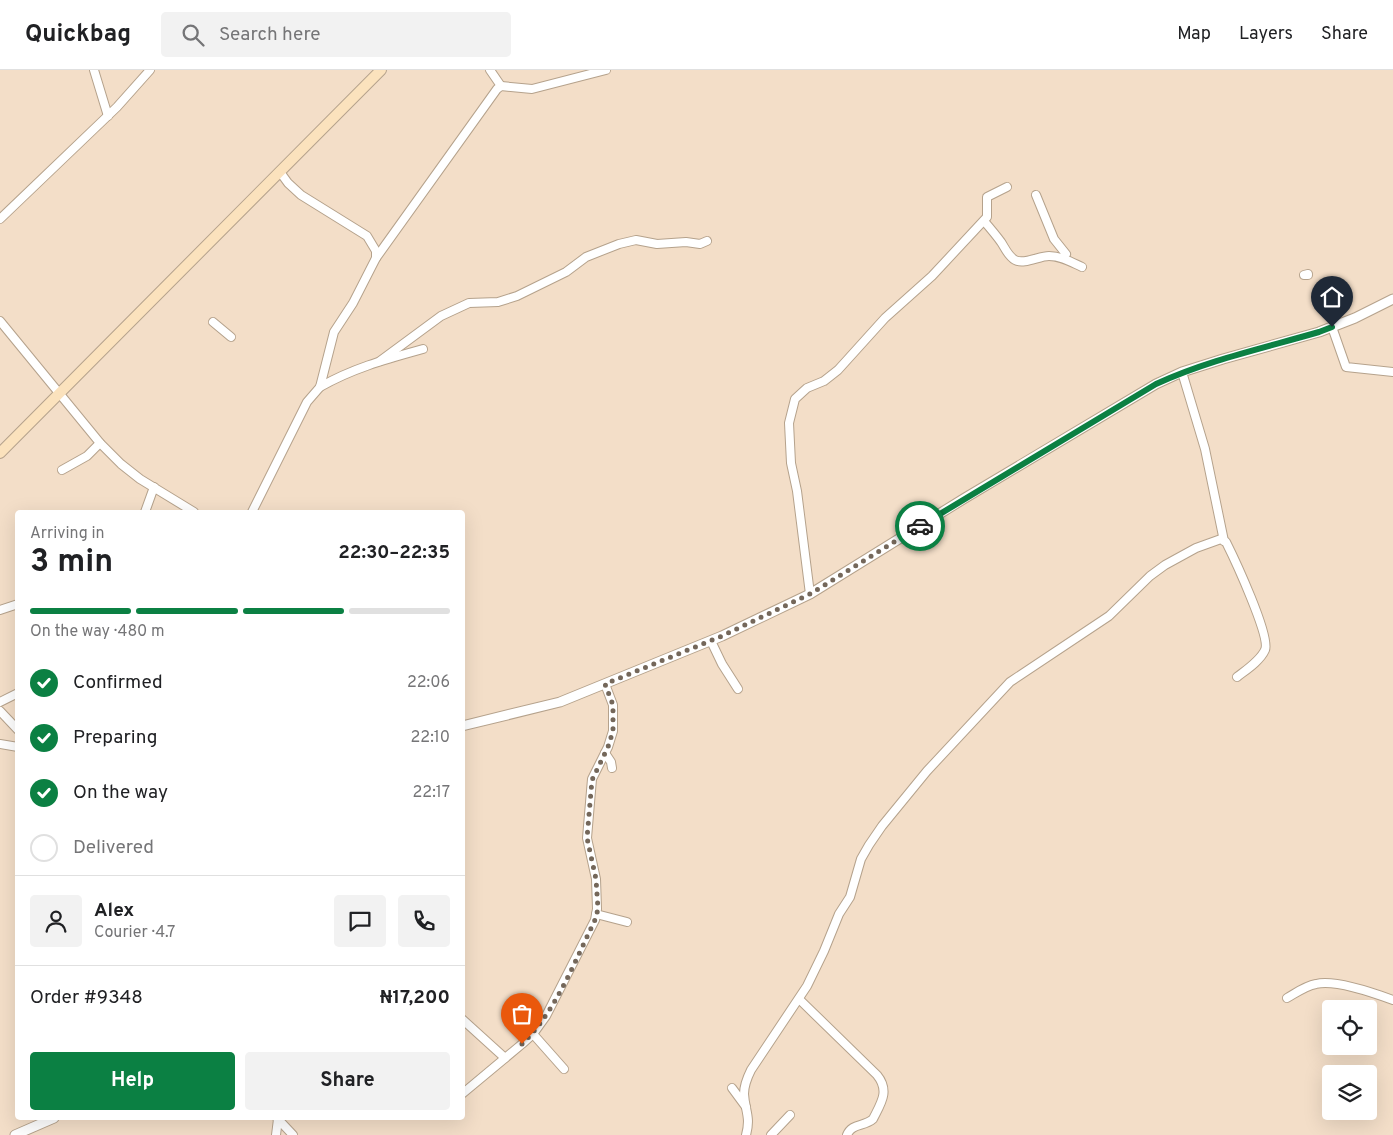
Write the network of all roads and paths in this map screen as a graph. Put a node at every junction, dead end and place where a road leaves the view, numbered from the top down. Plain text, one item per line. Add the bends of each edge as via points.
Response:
1 (94, 70) edge
2 (150, 70) edge
3 (381, 70) edge
4 (490, 70) edge
5 (606, 70) edge
6 (501, 86) junction
7 (108, 116) junction
8 (280, 172) junction
9 (1008, 187) dead end
10 (1036, 195) dead end
11 (0, 219) edge
12 (984, 221) junction
13 (707, 241) dead end
14 (377, 254) junction
15 (1062, 258) junction
16 (1082, 267) dead end
17 (1393, 299) edge
18 (0, 321) edge
19 (213, 322) dead end
20 (1332, 327) junction
21 (231, 337) dead end
22 (423, 349) dead end
23 (380, 361) junction
24 (1182, 372) junction
25 (1393, 372) edge
26 (320, 387) junction
27 (60, 393) junction
28 (100, 443) junction
29 (0, 453) edge
30 (62, 470) dead end
31 (154, 487) junction
32 (146, 510) edge
33 (191, 510) edge
34 (253, 510) edge
35 (1224, 540) junction
36 (810, 594) junction
37 (15, 605) edge
38 (0, 610) edge
39 (711, 641) junction
40 (1237, 677) dead end
41 (605, 684) junction
42 (738, 688) dead end
43 (15, 694) edge
44 (0, 702) edge
45 (0, 711) edge
46 (15, 725) edge
47 (465, 725) edge
48 (0, 744) edge
49 (15, 746) edge
50 (605, 753) junction
51 (612, 768) dead end
52 (596, 914) junction
53 (627, 922) dead end
54 (1287, 998) dead end
55 (799, 999) junction
56 (1393, 1000) edge
57 (465, 1022) edge
58 (532, 1034) junction
59 (505, 1058) junction
60 (564, 1069) dead end
61 (732, 1088) dead end
62 (465, 1091) edge
63 (747, 1109) junction
64 (790, 1115) dead end
65 (49, 1120) edge
66 (278, 1120) edge
67 (280, 1120) edge
68 (15, 1135) edge
69 (276, 1135) edge
70 (293, 1135) edge
71 (746, 1135) edge
72 (771, 1135) edge
73 (847, 1135) edge

1 - 7 street
2 - 7 street
3 - 8 main road
4 - 6 street
5 - 6 street via 532,90
6 - 14 street
7 - 11 street
8 - 14 street via 301,195 367,236
8 - 27 main road
9 - 12 street via 987,197 988,212
10 - 15 street via 1054,239 1066,254
12 - 15 street via 1015,260 1042,256
12 - 36 street via 932,276 884,318 838,370 795,399 789,423 790,448
13 - 23 street via 700,244 657,244 636,240 619,244 586,257 566,272 517,296 498,302 470,303 441,316
14 - 26 street via 353,303 334,332
15 - 16 street
17 - 20 street
18 - 27 street
19 - 21 street
20 - 24 street
20 - 25 street via 1346,367
22 - 23 street
23 - 26 street
24 - 35 street via 1205,449
24 - 36 street via 1108,412
26 - 34 street via 307,402
27 - 28 street
27 - 29 main road
28 - 30 street
28 - 31 street via 121,464
31 - 32 street
31 - 33 street
35 - 40 street via 1266,638 1265,651
35 - 55 street via 1196,548 1165,564 1109,616 1002,689 914,786 869,845 861,859 850,897
36 - 39 street
37 - 38 street
39 - 41 street
39 - 42 street
41 - 47 street via 560,702
41 - 50 street via 614,716 613,731
43 - 44 street
45 - 46 street
48 - 49 street
50 - 51 street
50 - 52 street via 592,780 587,838 596,879
52 - 53 street
52 - 58 street via 555,1000
54 - 56 street via 1318,983 1361,989
55 - 63 street via 750,1070 744,1094
55 - 73 street via 877,1076 884,1088 873,1119 852,1127
57 - 59 street
58 - 59 street
58 - 60 street
59 - 62 street
61 - 63 street
63 - 71 street
64 - 72 street
65 - 68 street
66 - 69 street
67 - 70 street

